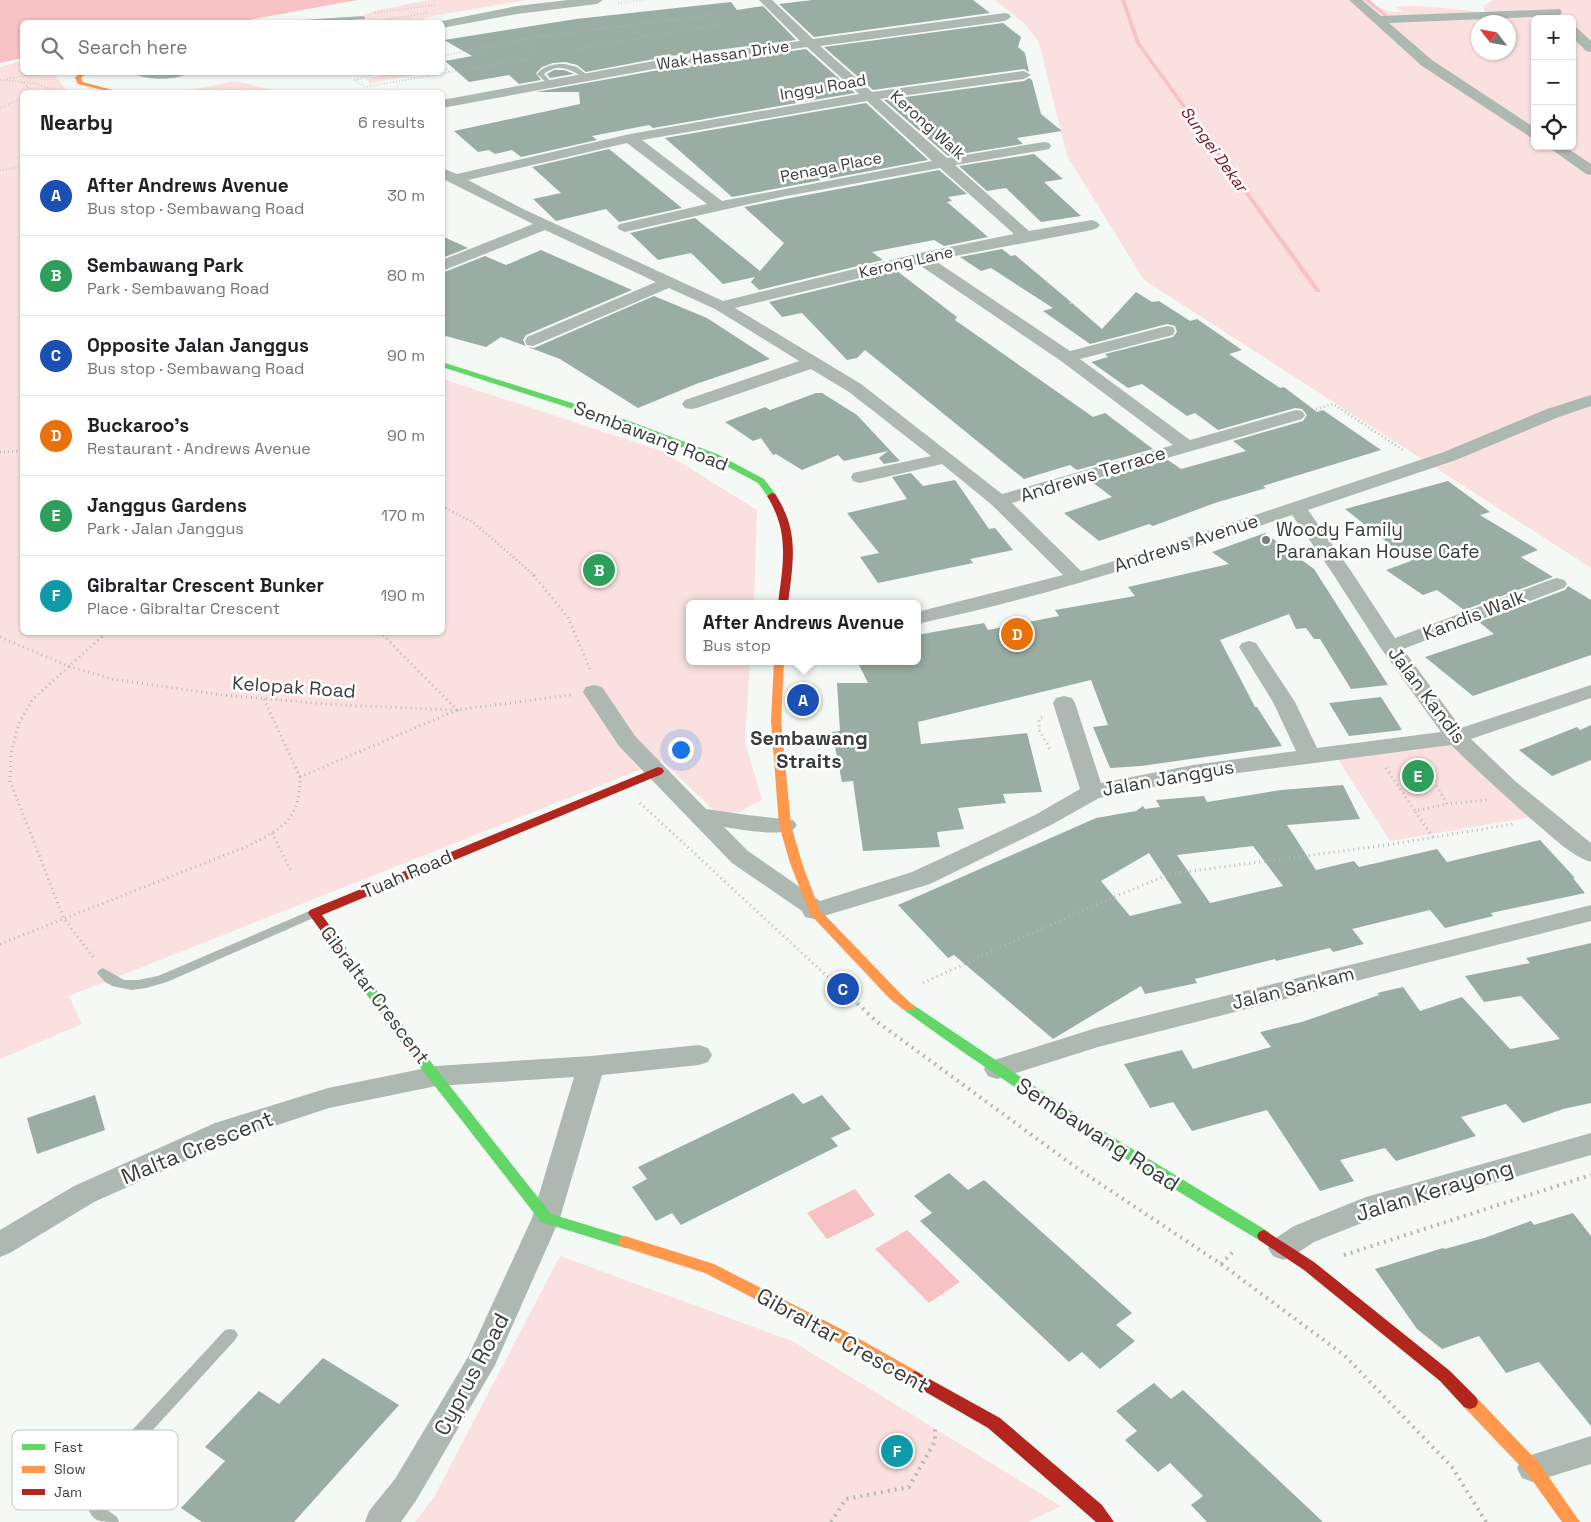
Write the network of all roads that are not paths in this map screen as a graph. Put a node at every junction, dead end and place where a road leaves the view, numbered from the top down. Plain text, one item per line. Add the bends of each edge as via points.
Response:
1 (598, 0) edge
2 (765, 0) edge
3 (1355, 0) edge
4 (1548, 0) edge
5 (1558, 15) edge
6 (1005, 17) dead end
7 (1531, 17) edge
8 (363, 18) road end
9 (333, 20) edge
10 (1378, 20) junction
11 (445, 23) edge
12 (1576, 34) edge
13 (809, 43) junction
14 (1591, 48) edge
15 (82, 75) edge
16 (163, 75) edge
17 (1024, 75) dead end
18 (125, 81) edge
19 (870, 97) junction
20 (445, 103) edge
21 (1531, 131) edge
22 (630, 138) junction
23 (1044, 146) dead end
24 (1560, 150) edge
25 (944, 163) junction
26 (1591, 171) edge
27 (448, 175) edge
28 (719, 206) junction
29 (547, 224) junction
30 (1092, 225) dead end
31 (625, 227) dead end
32 (1024, 235) junction
33 (920, 258) junction
34 (445, 265) edge
35 (670, 282) junction
36 (721, 306) junction
37 (1167, 331) dead end
38 (533, 341) dead end
39 (1067, 357) junction
40 (812, 363) junction
41 (445, 365) edge
42 (1591, 400) edge
43 (691, 404) dead end
44 (1296, 415) road end
45 (1186, 446) junction
46 (946, 458) junction
47 (860, 477) dead end
48 (1000, 501) junction
49 (1296, 507) junction
50 (1077, 578) junction
51 (1558, 584) dead end
52 (783, 600) edge
53 (921, 617) edge
54 (1249, 647) dead end
55 (1390, 647) junction
56 (779, 665) edge
57 (1591, 691) edge
58 (594, 692) road end
59 (1065, 704) road end
60 (1456, 738) junction
61 (1310, 757) junction
62 (658, 771) junction
63 (1092, 792) junction
64 (699, 814) junction
65 (786, 825) junction
66 (1591, 854) edge
67 (812, 908) junction
68 (314, 913) junction
69 (1591, 913) edge
70 (103, 973) dead end
71 (699, 1055) dead end
72 (591, 1066) junction
73 (997, 1069) junction
74 (436, 1076) junction
75 (1591, 1144) edge
76 (546, 1218) junction
77 (0, 1245) edge
78 (1283, 1248) junction
79 (230, 1335) dead end
80 (143, 1430) edge
81 (1591, 1450) edge
82 (1533, 1468) junction
83 (98, 1510) edge
84 (112, 1522) edge
85 (381, 1522) edge
86 (1106, 1522) edge
87 (1572, 1522) edge

1 - 11 street via 516,10
2 - 13 street, Kerong Walk
3 - 10 street
4 - 5 street
6 - 13 street, Wak Hassan Drive
7 - 10 street
8 - 9 lane
10 - 21 street via 1427,63
12 - 14 street
13 - 19 street, Kerong Walk
13 - 20 street, Wak Hassan Drive via 694,58
15 - 18 street via 78,78 85,85
16 - 18 street
17 - 19 street, Inggu Road
19 - 22 street, Inggu Road
19 - 25 street, Kerong Walk
22 - 27 street, Inggu Road
22 - 28 street
23 - 25 street, Penaga Place
24 - 26 street
25 - 28 street, Penaga Place
25 - 32 street, Kerong Walk
27 - 29 street
28 - 31 street, Penaga Place
29 - 34 street
29 - 35 street
30 - 32 street, Kerong Lane
32 - 33 street, Kerong Lane
33 - 36 street, Kerong Lane
33 - 39 street, Andrews Terrace
35 - 36 street
35 - 38 street
36 - 40 street
37 - 39 street
39 - 45 street, Andrews Terrace
40 - 43 street
40 - 46 street via 855,388
41 - 52 street, Sembawang Road via 626,423 714,456 761,481 782,510 790,539
42 - 49 street, Andrews Avenue via 1450,456
44 - 45 street, Andrews Terrace
45 - 48 street, Andrews Terrace
46 - 47 street
46 - 48 street
48 - 50 street
49 - 50 street, Andrews Avenue
49 - 55 street, Jalan Kandis
50 - 53 street, Andrews Avenue
51 - 55 street, Kandis Walk
54 - 61 street via 1284,702
55 - 60 street, Jalan Kandis
56 - 65 street, Sembawang Road via 776,721
57 - 60 street, Jalan Janggus
58 - 62 street via 627,742
59 - 63 street
60 - 61 street, Jalan Janggus
60 - 66 street, Jalan Kandis via 1507,786
61 - 63 street, Jalan Janggus via 1193,772
62 - 64 street
62 - 68 street, Tuah Road
63 - 67 street, Jalan Janggus via 1044,820 921,878
64 - 65 street via 747,823
64 - 67 street via 740,857
65 - 67 street, Sembawang Road
67 - 73 street, Sembawang Road via 895,996
68 - 70 lane, Tuah Road via 137,986 122,986
68 - 74 street, Gibraltar Crescent via 406,1041
69 - 73 street, Jalan Sankam via 1096,1038
71 - 72 street, Gibraltar Crescent
72 - 74 street, Gibraltar Crescent
72 - 76 street
73 - 78 street, Sembawang Road via 1157,1173
74 - 76 street, Gibraltar Crescent
74 - 77 street, Malta Crescent via 328,1098 225,1131 84,1194
75 - 78 street, Jalan Kerayong via 1376,1205 1304,1234
76 - 85 street, Cyprus Road via 480,1365 406,1489
76 - 86 street, Gibraltar Crescent via 709,1268 842,1337 994,1423
78 - 82 street, Sembawang Road via 1444,1376
79 - 80 lane
81 - 82 street
82 - 87 street, Sembawang Road
83 - 84 lane

